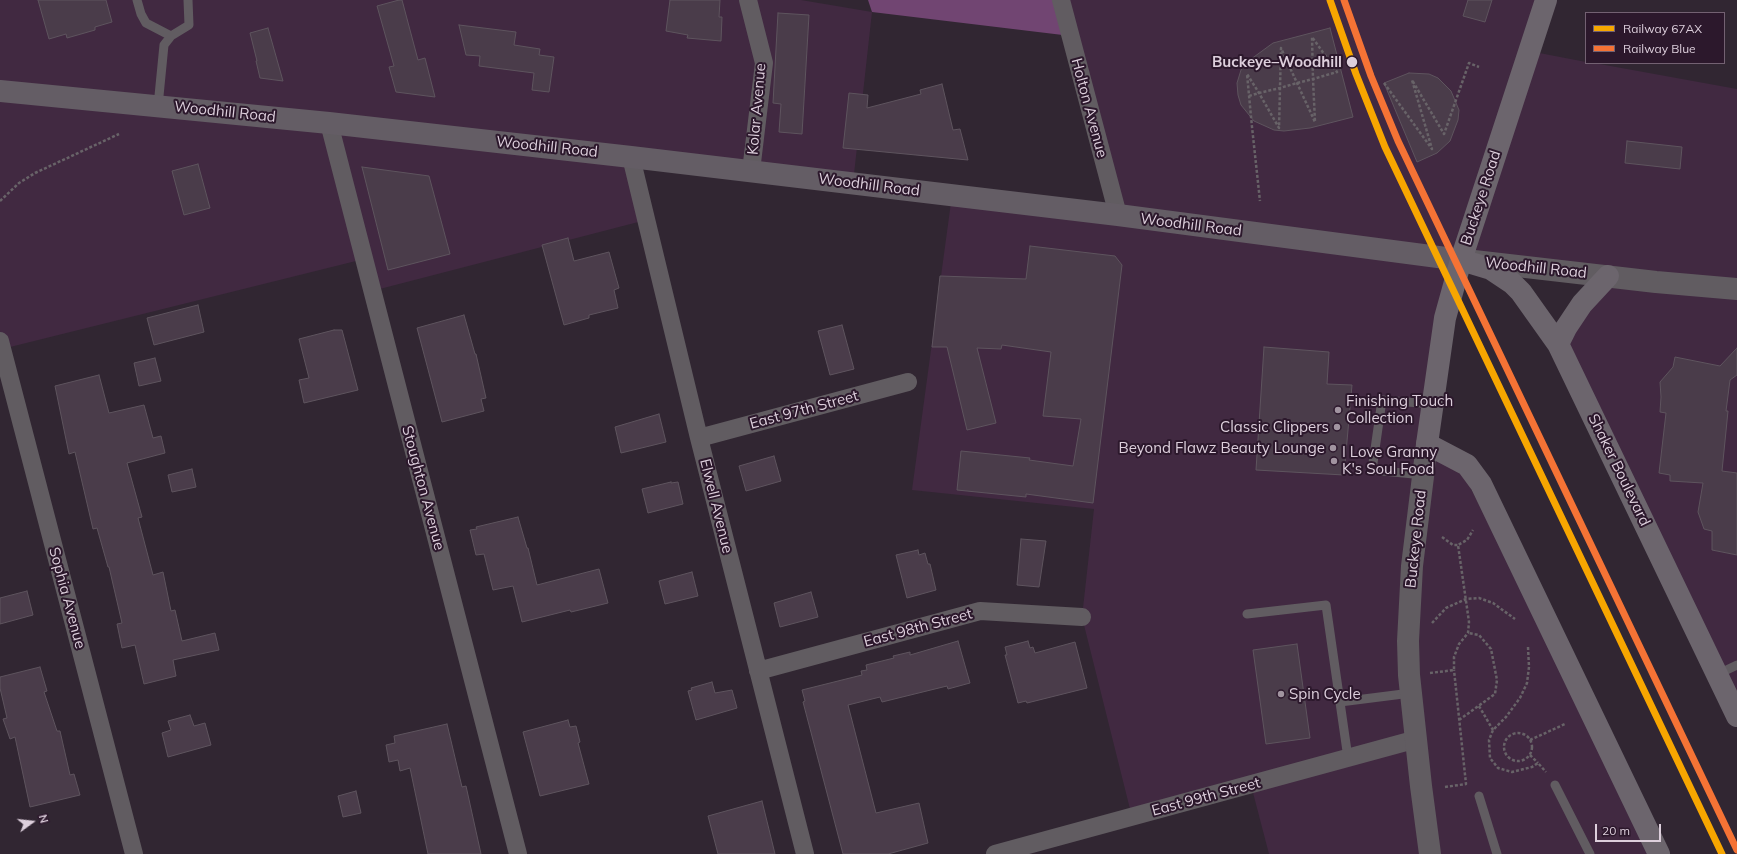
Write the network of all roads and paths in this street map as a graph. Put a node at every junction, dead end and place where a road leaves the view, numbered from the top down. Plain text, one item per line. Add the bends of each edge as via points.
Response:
1 (137, 0) edge
2 (188, 0) edge
3 (748, 0) edge
4 (1061, 0) edge
5 (1546, 0) edge
6 (170, 36) junction
7 (1479, 67) dead end
8 (1313, 79) junction
9 (1297, 83) junction
10 (1384, 83) dead end
11 (1280, 88) junction
12 (0, 91) edge
13 (1259, 93) junction
14 (1249, 96) junction
15 (158, 106) junction
16 (329, 123) junction
17 (119, 134) dead end
18 (631, 157) junction
19 (751, 171) junction
20 (0, 201) edge
21 (1260, 201) dead end
22 (1118, 215) junction
23 (1461, 260) junction
24 (1608, 276) junction
25 (1737, 289) edge
26 (0, 341) edge
27 (1558, 344) junction
28 (908, 382) dead end
29 (1433, 404) junction
30 (699, 438) junction
31 (1428, 444) junction
32 (1424, 475) junction
33 (1473, 530) dead end
34 (1442, 537) dead end
35 (1458, 545) junction
36 (1466, 599) junction
37 (1247, 614) dead end
38 (1082, 617) dead end
39 (1514, 619) dead end
40 (1429, 629) dead end
41 (1468, 633) junction
42 (1528, 647) dead end
43 (1737, 665) edge
44 (1430, 666) dead end
45 (1454, 670) junction
46 (758, 671) junction
47 (1716, 675) junction
48 (1411, 693) junction
49 (1340, 702) junction
50 (1479, 706) junction
51 (1737, 716) edge
52 (1459, 720) junction
53 (1565, 724) dead end
54 (1493, 730) junction
55 (1416, 739) junction
56 (1530, 740) junction
57 (1530, 754) junction
58 (1348, 758) junction
59 (1538, 763) junction
60 (1555, 785) joint
61 (1445, 787) dead end
62 (1478, 796) dead end
63 (134, 854) edge
64 (518, 854) edge
65 (805, 854) edge
66 (995, 854) edge
67 (1430, 854) edge
68 (1497, 854) edge
69 (1590, 854) edge
70 (1659, 854) edge

1 - 6 lane via 146,23
2 - 6 lane via 188,25
3 - 19 street, Kolar Avenue via 764,63
4 - 22 street, Holton Avenue
5 - 23 main road, Buckeye Road
6 - 15 lane via 164,45
7 - 10 path via 1468,63 1444,134 1412,80 1432,148
8 - 8 path via 1337,72 1312,37 1313,72
8 - 9 path
8 - 9 path via 1315,122
9 - 11 path
9 - 11 path via 1281,48
11 - 13 path
11 - 13 path via 1279,128
12 - 15 main road, Woodhill Road
13 - 14 path
13 - 14 path via 1247,74
14 - 21 path
15 - 16 main road, Woodhill Road
16 - 18 main road, Woodhill Road
16 - 64 street, Stoughton Avenue
17 - 20 path via 35,173
18 - 19 main road, Woodhill Road
18 - 30 street, Elwell Avenue
19 - 22 main road, Woodhill Road
22 - 23 main road, Woodhill Road
23 - 24 street, Woodhill Road
23 - 27 main road, Shaker Boulevard via 1491,269 1512,283 1522,292
23 - 29 main road, Buckeye Road via 1445,318
24 - 25 street, Woodhill Road
24 - 27 main road via 1582,304
26 - 63 street, Sophia Avenue
27 - 47 main road, Shaker Boulevard
28 - 30 street, East 97th Street
29 - 31 main road, Buckeye Road
29 - 32 lane via 1382,400 1372,470
30 - 46 street, Elwell Avenue
31 - 32 street, Buckeye Road
31 - 70 main road via 1467,465 1481,484
32 - 48 street, Buckeye Road via 1409,603
33 - 35 path via 1467,540
34 - 35 path
35 - 36 path
36 - 39 path via 1479,598 1493,603
36 - 40 path via 1446,608
36 - 41 path
37 - 49 lane via 1326,605
38 - 46 street, East 98th Street via 980,611
41 - 45 path via 1459,644 1454,657
41 - 50 path via 1479,635 1491,648 1497,680 1495,694
42 - 54 path via 1527,683 1520,698
43 - 47 lane
44 - 45 path via 1430,673
45 - 52 path
46 - 65 street, Elwell Avenue
47 - 51 main road, Shaker Boulevard
48 - 49 lane
48 - 55 street, Buckeye Road
49 - 58 lane
50 - 52 path
50 - 54 path
52 - 61 path via 1466,784
53 - 56 path
54 - 59 path via 1489,740 1490,758 1498,768 1512,772 1522,771
55 - 58 street, East 99th Street
55 - 67 street, Buckeye Road
56 - 57 path
56 - 57 path via 1523,734 1513,734 1506,740 1504,749 1513,760 1522,760
57 - 59 path
58 - 66 street, East 99th Street
59 - 60 path
60 - 69 lane
62 - 68 lane

